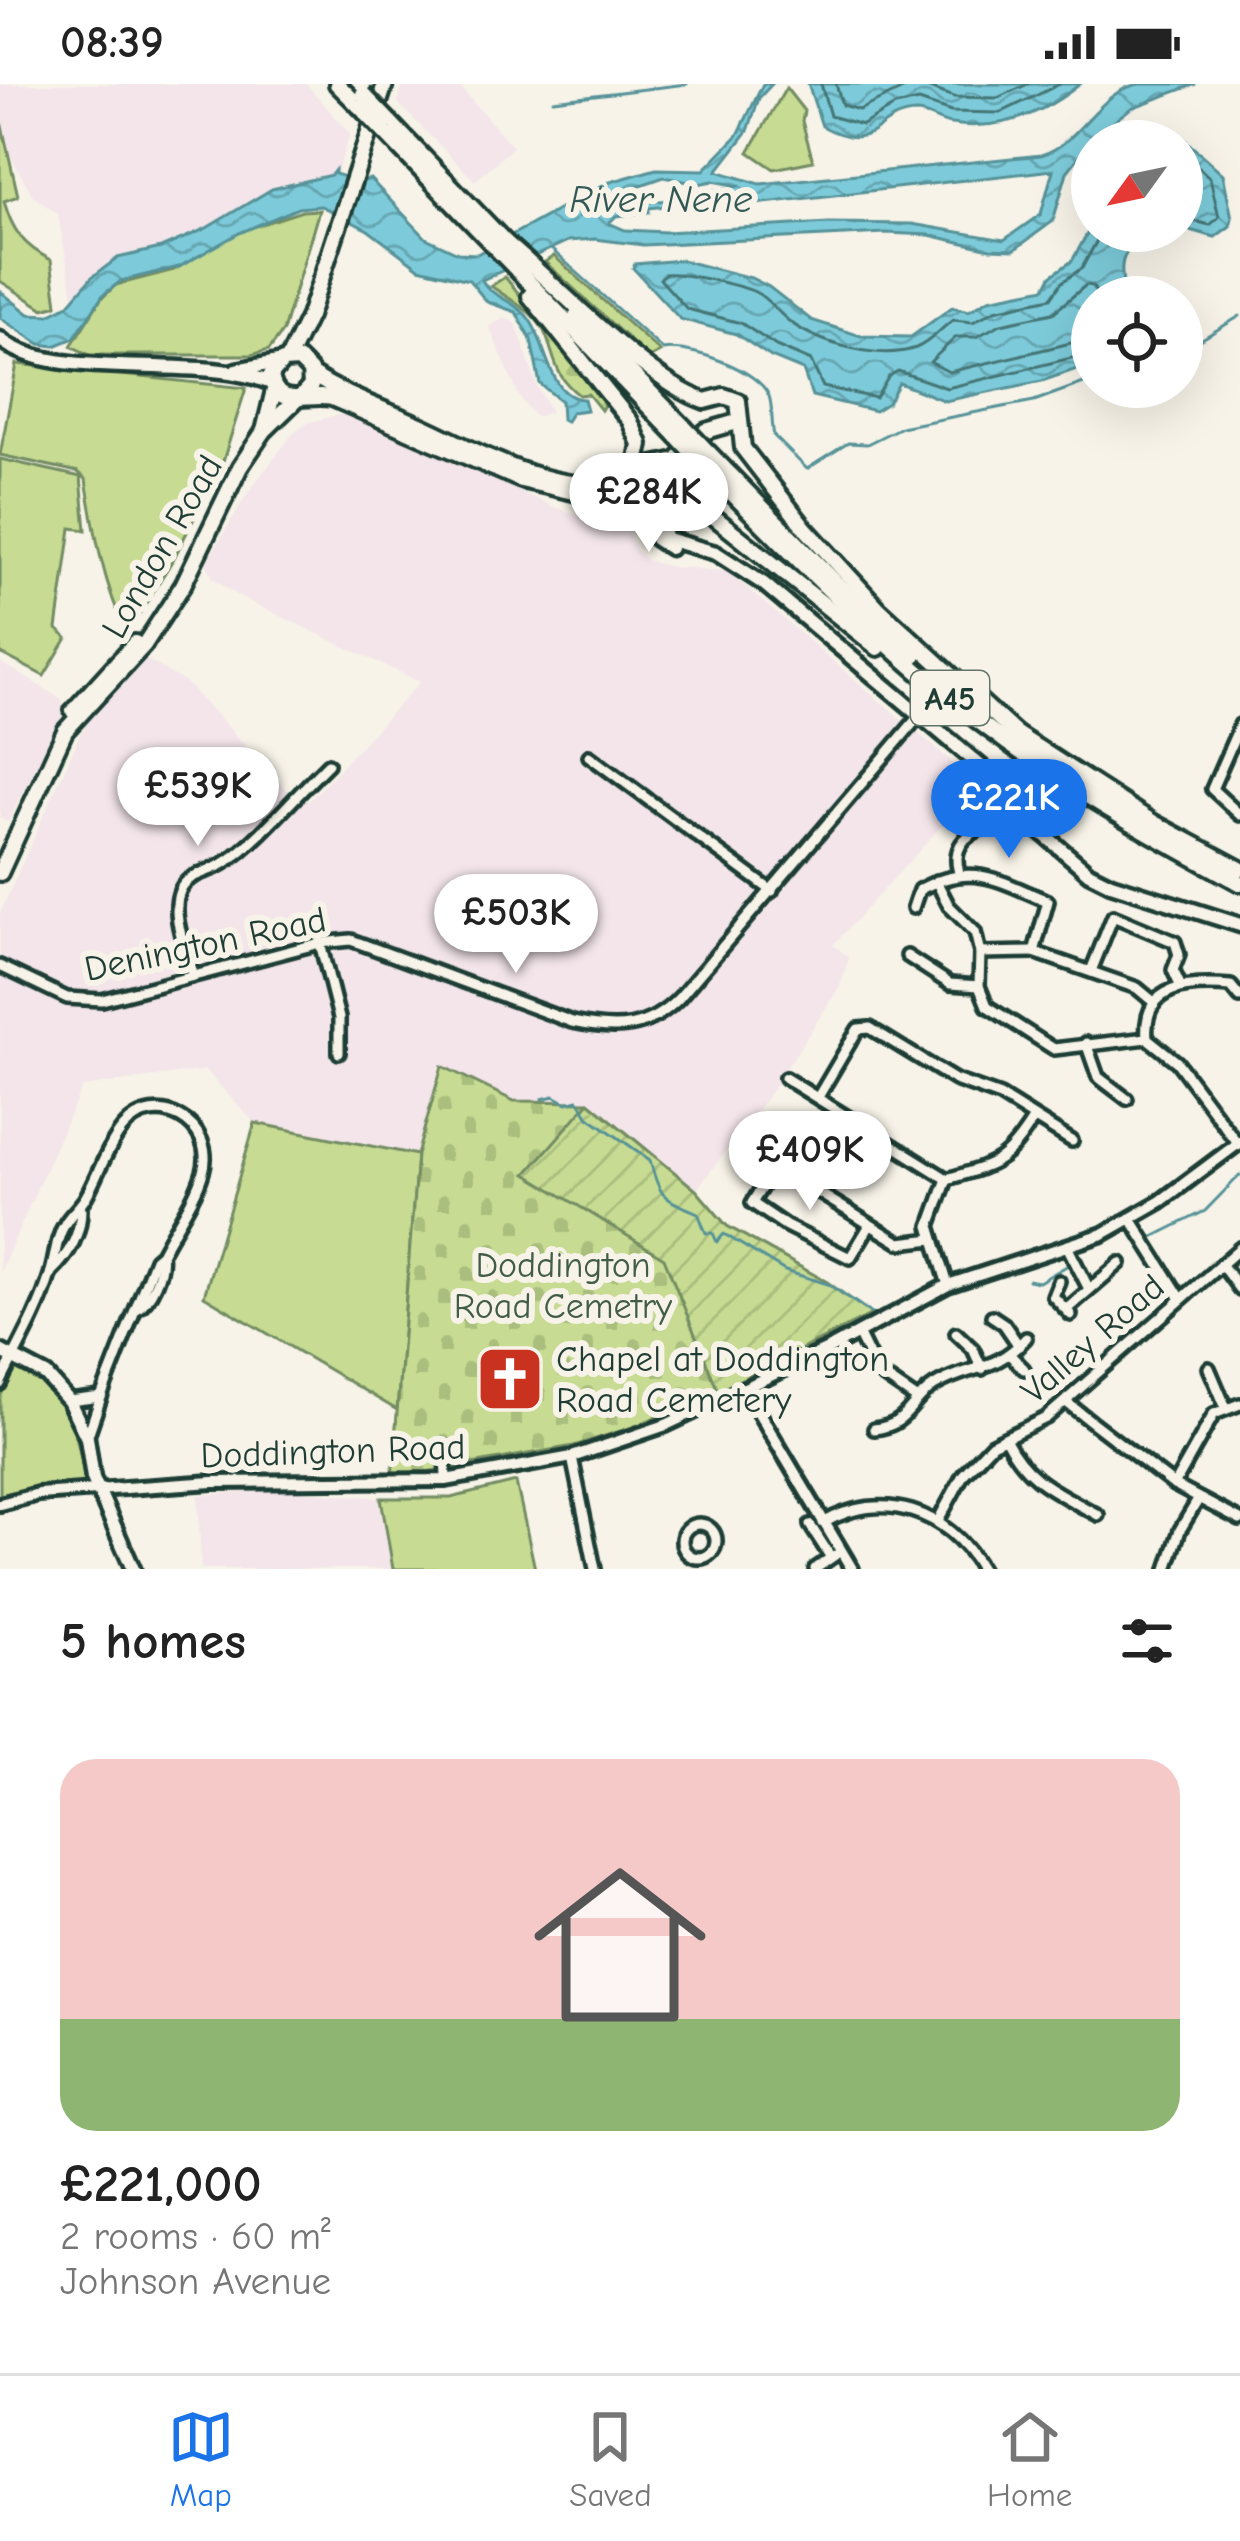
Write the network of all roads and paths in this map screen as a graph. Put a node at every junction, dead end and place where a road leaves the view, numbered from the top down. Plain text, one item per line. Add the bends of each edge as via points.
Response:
1 (337, 84) edge
2 (385, 84) edge
3 (358, 95) edge
4 (387, 128) junction
5 (495, 240) junction
6 (522, 269) junction
7 (309, 316) junction
8 (0, 339) edge
9 (285, 360) junction
10 (229, 371) junction
11 (309, 371) junction
12 (273, 387) junction
13 (299, 398) junction
14 (715, 401) junction
15 (737, 422) junction
16 (264, 431) junction
17 (706, 431) junction
18 (705, 457) junction
19 (676, 460) junction
20 (654, 465) junction
21 (632, 472) junction
22 (671, 479) junction
23 (663, 506) junction
24 (636, 507) junction
25 (722, 559) junction
26 (920, 715) junction
27 (984, 725) junction
28 (1240, 725) edge
29 (1016, 734) junction
30 (590, 756) dead end
31 (328, 764) dead end
32 (1240, 815) edge
33 (986, 827) dead end
34 (1240, 869) edge
35 (0, 873) edge
36 (959, 873) junction
37 (936, 881) junction
38 (1240, 883) edge
39 (772, 890) junction
40 (913, 908) dead end
41 (1240, 925) edge
42 (320, 943) junction
43 (1034, 952) junction
44 (980, 953) junction
45 (907, 956) dead end
46 (0, 966) edge
47 (1091, 970) junction
48 (192, 974) junction
49 (1240, 974) edge
50 (1180, 985) junction
51 (979, 986) junction
52 (1231, 986) junction
53 (1240, 997) edge
54 (1154, 1003) junction
55 (1147, 1038) junction
56 (1086, 1043) junction
57 (339, 1053) dead end
58 (785, 1078) dead end
59 (818, 1097) junction
60 (1127, 1099) dead end
61 (1034, 1118) junction
62 (1072, 1141) dead end
63 (1239, 1143) edge
64 (743, 1146) dead end
65 (776, 1166) junction
66 (947, 1179) junction
67 (1131, 1219) junction
68 (870, 1225) junction
69 (933, 1239) junction
70 (1068, 1248) junction
71 (1240, 1248) edge
72 (1120, 1263) dead end
73 (1221, 1264) junction
74 (1059, 1281) dead end
75 (948, 1285) junction
76 (1089, 1289) junction
77 (1240, 1290) edge
78 (1180, 1297) junction
79 (992, 1316) dead end
80 (858, 1333) junction
81 (956, 1333) dead end
82 (7, 1354) edge
83 (1010, 1355) junction
84 (1209, 1368) dead end
85 (982, 1369) junction
86 (1024, 1369) dead end
87 (0, 1384) edge
88 (744, 1388) junction
89 (100, 1397) junction
90 (69, 1400) junction
91 (918, 1400) junction
92 (1066, 1402) junction
93 (1240, 1405) edge
94 (1226, 1408) junction
95 (874, 1429) dead end
96 (87, 1438) junction
97 (1005, 1438) junction
98 (445, 1448) dead end
99 (572, 1457) junction
100 (446, 1480) junction
101 (1174, 1485) junction
102 (98, 1490) junction
103 (1198, 1500) junction
104 (0, 1504) edge
105 (1098, 1515) dead end
106 (1240, 1520) edge
107 (938, 1521) junction
108 (816, 1524) junction
109 (836, 1554) junction
110 (134, 1569) edge
111 (596, 1569) edge
112 (815, 1569) edge
113 (852, 1569) edge
114 (981, 1569) edge
115 (1167, 1569) edge

1 - 3 main road, A45
2 - 7 main road
3 - 4 main road, A45, bridge
4 - 5 main road, A45
4 - 5 main road, A45
5 - 6 main road
5 - 6 main road, A45
6 - 14 main road, A45 via 677,388
6 - 18 main road, A45, bridge
6 - 21 main road via 630,421 640,443
7 - 9 main road
7 - 11 main road
8 - 10 main road via 30,357
9 - 10 main road
9 - 11 main road
9 - 12 main road via 272,372
10 - 12 main road
11 - 13 main road via 309,390
11 - 21 main road via 531,474 592,485
12 - 13 main road
12 - 16 main road, London Road
13 - 16 main road, London Road
13 - 24 main road via 332,398 541,486
14 - 15 main road via 738,400
14 - 17 main road
15 - 17 main road
15 - 29 main road, A45 via 752,461 849,578
16 - 35 main road, London Road via 182,585 130,663 65,731
17 - 19 main road
18 - 27 main road, A45 via 846,608
18 - 29 main road, A45 via 865,610
19 - 20 main road
19 - 22 main road
20 - 21 main road
20 - 22 main road
21 - 24 main road via 626,495
22 - 23 main road
23 - 24 main road
23 - 25 main road via 659,526 667,539
23 - 27 main road, A45 via 679,500 703,508
24 - 25 main road via 660,544
25 - 26 main road via 764,584
26 - 39 street, Denington Road
26 - 41 main road via 1090,873
27 - 38 main road, A45 via 1136,827
28 - 32 street via 1212,789
29 - 34 main road, A45
30 - 39 street
31 - 48 street via 225,864 181,886 178,919
33 - 36 street via 959,844
36 - 37 street
36 - 43 street via 979,873 1048,901
37 - 40 street via 919,890
37 - 44 street via 975,932
39 - 42 street, Denington Road via 661,1016 632,1029 572,1022 373,945
42 - 48 street, Denington Road
42 - 57 street
43 - 44 street
43 - 47 street
44 - 51 street
45 - 51 street via 950,984
46 - 48 street, Denington Road via 68,998 102,1000
47 - 50 street via 1113,916 1175,942
47 - 54 street
49 - 52 street
50 - 52 street
50 - 54 street
51 - 56 street via 987,1006 1054,1048
52 - 53 street
54 - 55 street
55 - 56 street
55 - 63 street via 1177,1062
56 - 60 street via 1098,1077
58 - 59 street
59 - 61 street via 858,1029 870,1028
59 - 66 street
61 - 62 street
61 - 66 street via 1013,1151
63 - 67 street, Doddington Road
64 - 65 street
65 - 68 street
65 - 68 street via 752,1203 786,1226 850,1258
66 - 69 street
67 - 70 street, Doddington Road
67 - 78 street
68 - 69 street via 900,1244
69 - 75 street
70 - 75 street, Doddington Road
70 - 76 street
71 - 73 street, Valley Road
72 - 76 street
73 - 77 street
73 - 78 street, Valley Road
74 - 76 street via 1053,1296 1069,1312
75 - 80 street, Doddington Road
78 - 92 street, Valley Road
79 - 83 street via 1022,1342
80 - 88 street, Doddington Road
80 - 91 street via 878,1372
81 - 85 street
82 - 87 street
82 - 89 street via 51,1272 68,1219 124,1126 158,1109 176,1113 205,1146 203,1172 155,1259
82 - 90 main road via 46,1375
83 - 85 street
83 - 86 street
84 - 94 street
85 - 91 street via 946,1379
88 - 99 street, Doddington Road
88 - 108 street
89 - 90 street
89 - 96 street
90 - 96 main road
91 - 95 street via 902,1420
92 - 97 street, Valley Road
92 - 101 street
93 - 94 street
94 - 101 street via 1214,1414
96 - 102 main road
97 - 105 street via 1031,1478
97 - 107 street, Valley Road via 963,1475
98 - 100 street
99 - 100 street, Doddington Road
99 - 111 street
100 - 102 street, Doddington Road
101 - 103 street
102 - 104 street, Doddington Road
102 - 110 main road
103 - 106 street
103 - 115 street
107 - 108 street via 887,1504
107 - 114 street
108 - 109 street
109 - 112 street
109 - 113 street

